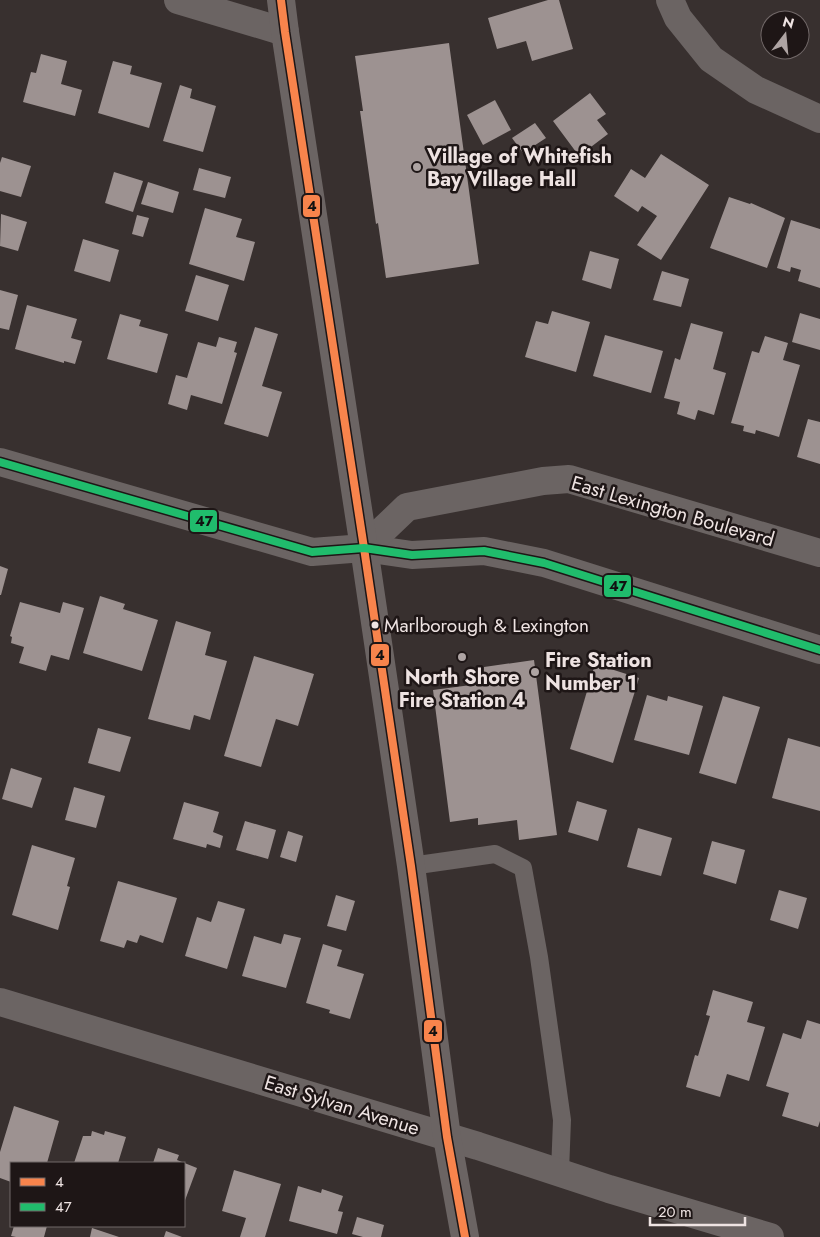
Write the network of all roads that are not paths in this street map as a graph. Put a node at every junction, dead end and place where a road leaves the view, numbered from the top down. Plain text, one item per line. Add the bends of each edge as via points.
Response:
1 (178, 0) edge
2 (281, 0) edge
3 (670, 0) edge
4 (285, 32) junction
5 (820, 120) edge
6 (0, 462) edge
7 (364, 548) junction
8 (820, 553) edge
9 (820, 650) edge
10 (411, 866) junction
11 (0, 1002) edge
12 (447, 1137) junction
13 (560, 1172) junction
14 (465, 1237) edge
15 (770, 1237) edge

1 - 4 street
2 - 4 street
3 - 5 street via 678,18 711,59 756,90
4 - 7 street
6 - 7 street via 312,552
7 - 8 street, East Lexington Boulevard via 407,507 569,479
7 - 9 street via 412,555 484,551 544,563
7 - 10 street
10 - 12 street
10 - 13 lane via 495,854 523,868 540,957 562,1120
11 - 12 street, East Sylvan Avenue
12 - 13 street, East Sylvan Avenue
12 - 14 street
13 - 15 street, East Sylvan Avenue

